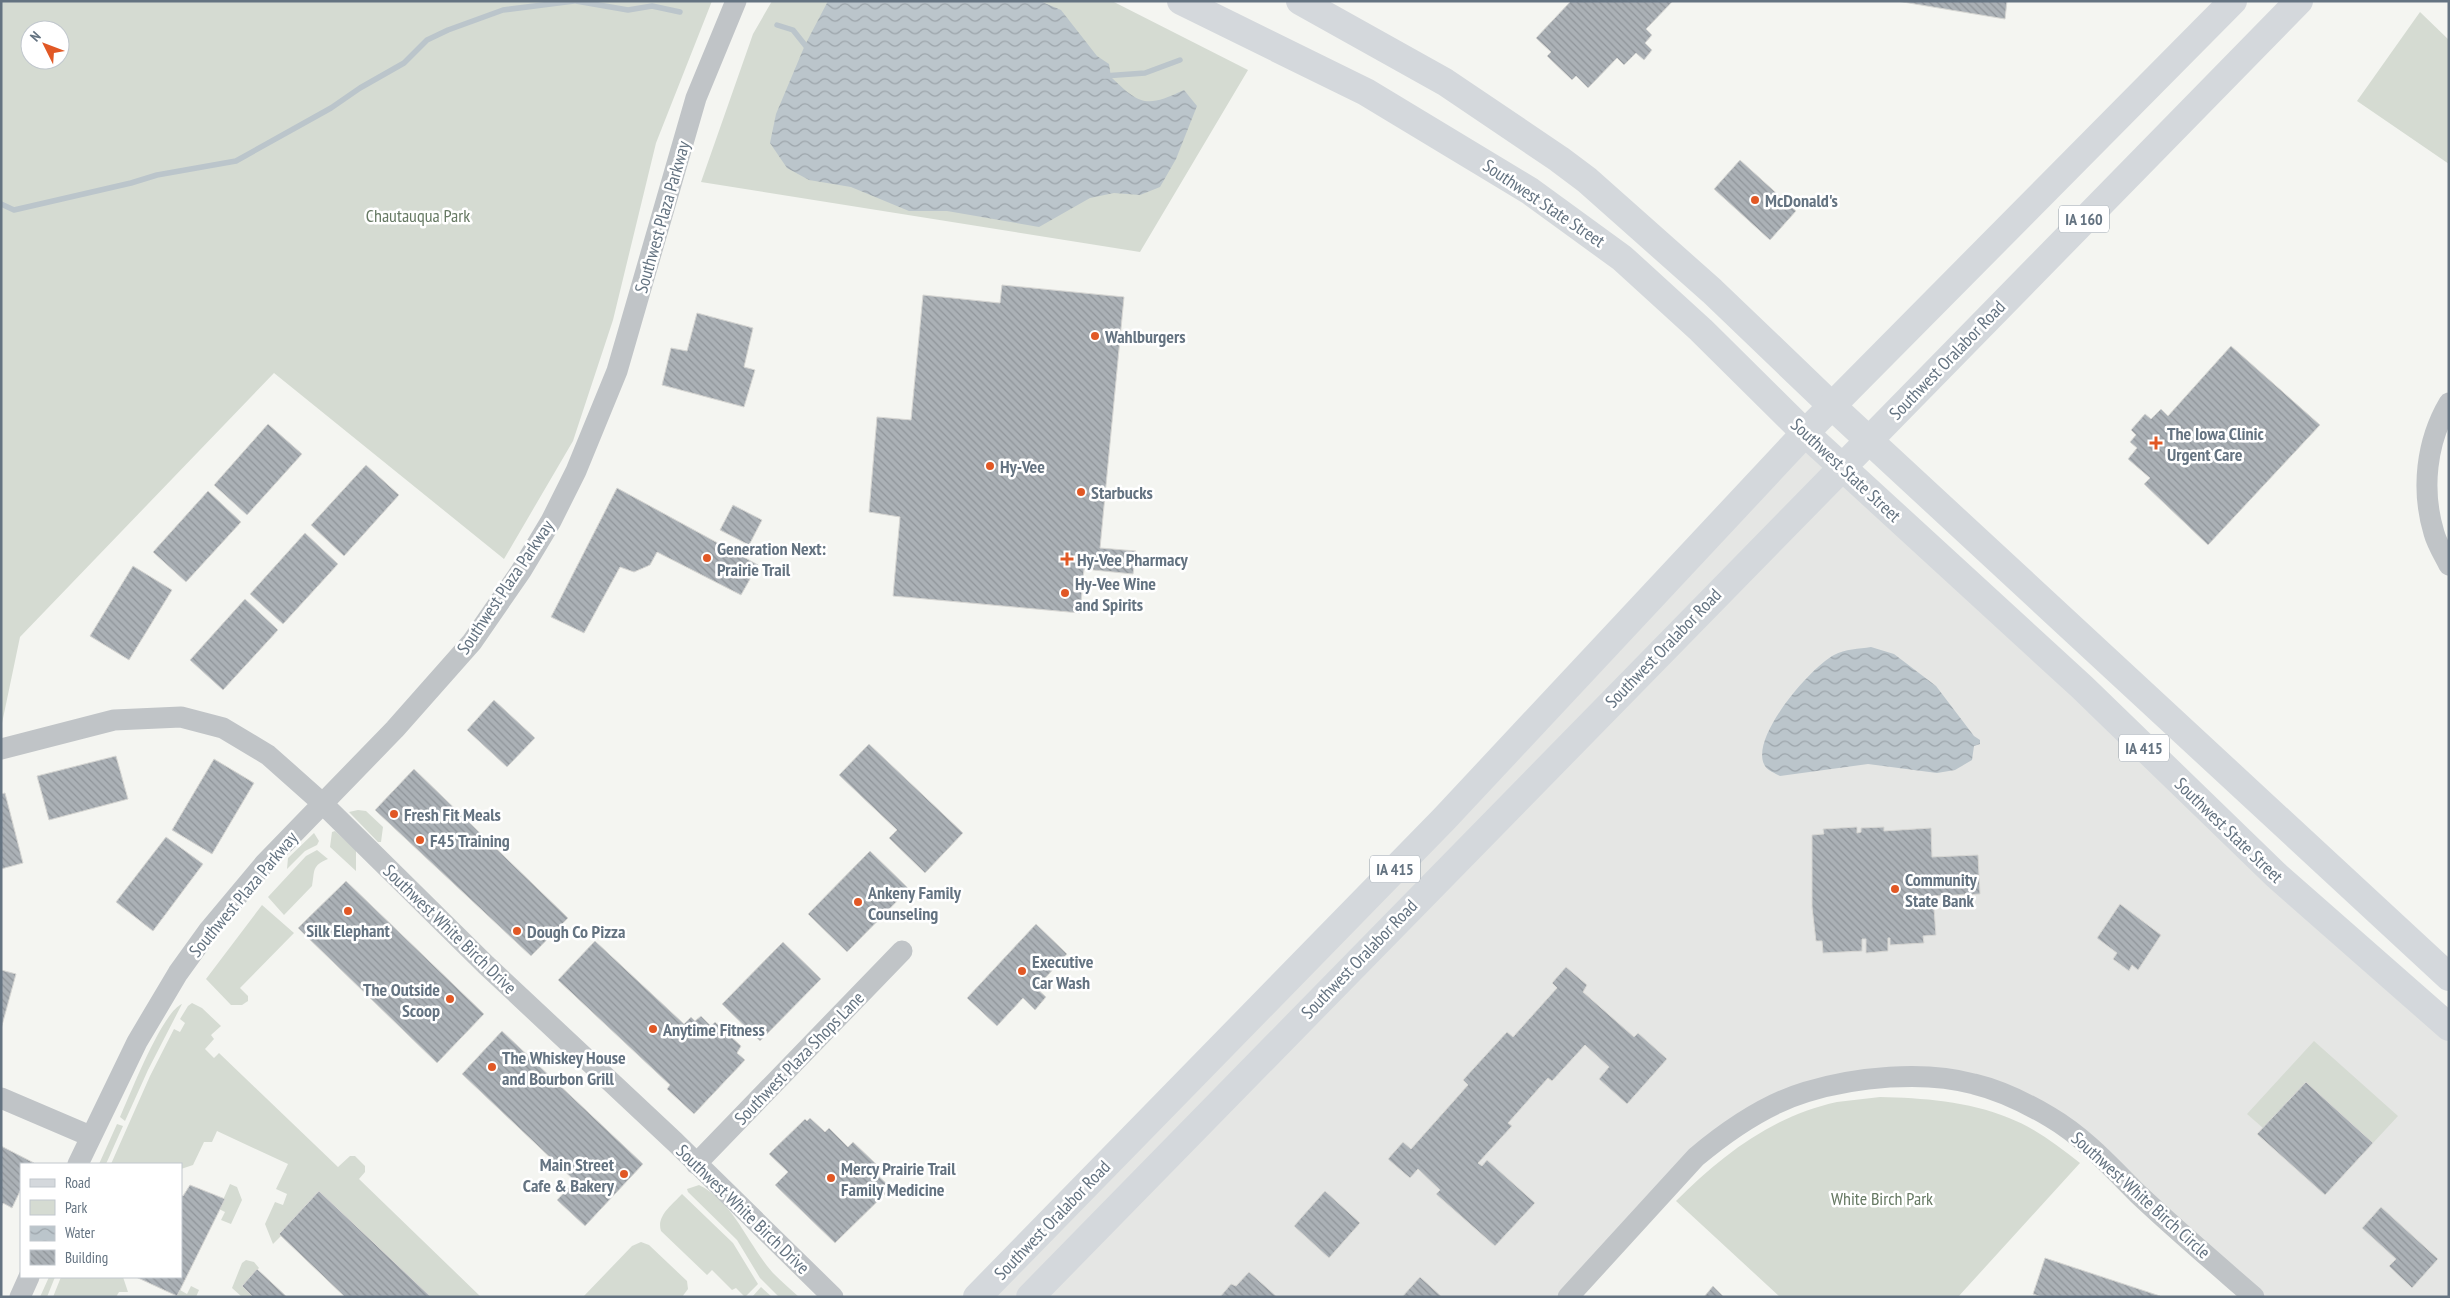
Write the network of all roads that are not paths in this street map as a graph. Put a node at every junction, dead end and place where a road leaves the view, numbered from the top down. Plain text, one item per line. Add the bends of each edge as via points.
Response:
1 (736, 1) edge
2 (1181, 1) edge
3 (1300, 1) edge
4 (2233, 1) edge
5 (2299, 1) edge
6 (2449, 402) edge
7 (1832, 406) junction
8 (1805, 433) junction
9 (1870, 439) junction
10 (1841, 467) junction
11 (2449, 565) edge
12 (1, 749) edge
13 (322, 803) junction
14 (902, 951) dead end
15 (2449, 977) edge
16 (2449, 1027) edge
17 (1, 1098) edge
18 (90, 1136) junction
19 (78, 1163) edge
20 (696, 1164) junction
21 (29, 1278) edge
22 (20, 1297) edge
23 (833, 1297) edge
24 (976, 1297) edge
25 (1030, 1297) edge
26 (1568, 1297) edge
27 (2254, 1297) edge

1 - 13 street, Southwest Plaza Parkway via 696,98 617,371 580,464 551,521 521,572 472,642 395,729
2 - 8 main road, Southwest State Street via 1366,92 1530,191 1622,258 1701,330
3 - 7 main road, Southwest State Street via 1444,82 1566,164 1712,291
4 - 7 main road, Southwest Oralabor Road / IA 160
5 - 9 main road, Southwest Oralabor Road / IA 160
6 - 11 street via 2430,452 2426,488 2434,534
7 - 8 main road, Southwest Oralabor Road / IA 415
7 - 9 main road, Southwest State Street / IA 415
8 - 10 main road, Southwest State Street
8 - 24 main road, Southwest Oralabor Road / IA 415 via 1444,819
9 - 10 main road, Southwest Oralabor Road / IA 160
9 - 15 main road, Southwest State Street / IA 415
10 - 16 main road, Southwest State Street / IA 415 via 2082,687 2276,875
10 - 25 main road, Southwest Oralabor Road / IA 415
12 - 13 street, Southwest White Birch Drive via 114,720 181,717 223,728 268,755
13 - 18 street, Southwest Plaza Parkway via 265,862 178,973 137,1042
13 - 20 street, Southwest White Birch Drive via 486,965
14 - 20 street, Southwest Plaza Shops Lane
17 - 18 street
18 - 19 street, Southwest Plaza Parkway
20 - 23 street, Southwest White Birch Drive
21 - 22 street
26 - 27 street, Southwest White Birch Circle via 1696,1157 1760,1112 1806,1092 1854,1082 1881,1078 1937,1078 1974,1084 2050,1117 2089,1144 2140,1195

